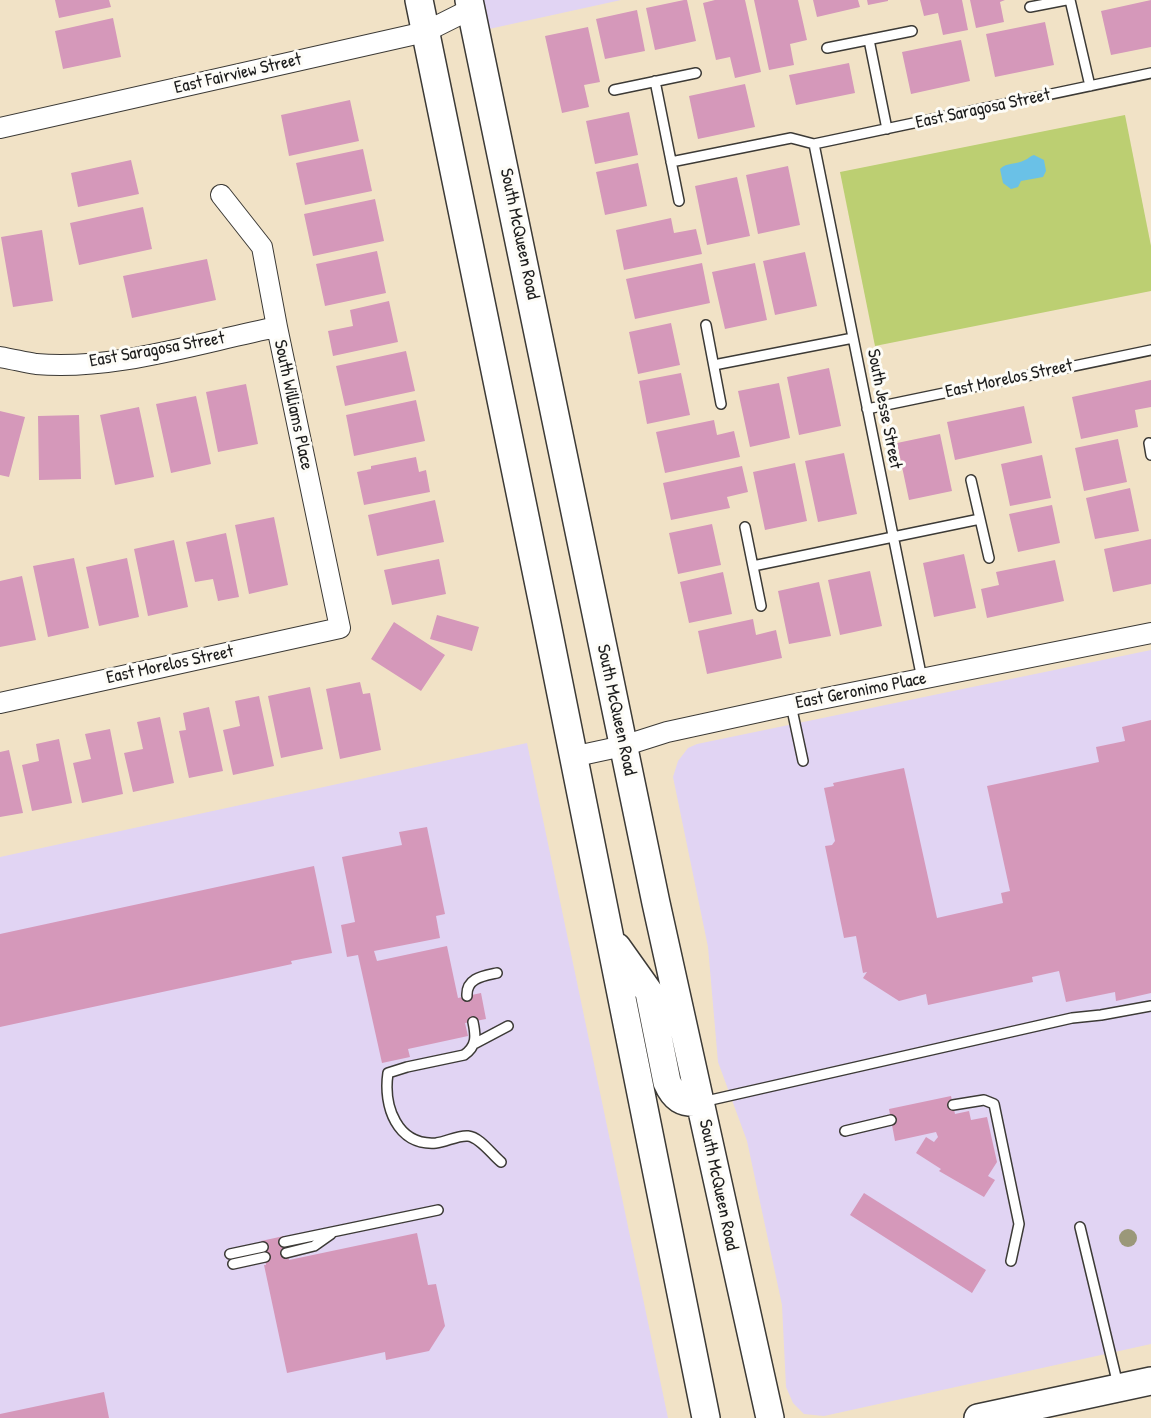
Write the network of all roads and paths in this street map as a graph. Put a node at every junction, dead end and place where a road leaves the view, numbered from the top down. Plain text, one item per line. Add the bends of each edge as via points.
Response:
1 (418, 0) edge
2 (1067, 0) edge
3 (470, 5) edge
4 (1030, 7) dead end
5 (425, 32) junction
6 (912, 32) dead end
7 (868, 40) junction
8 (827, 48) dead end
9 (696, 73) dead end
10 (1151, 73) edge
11 (655, 81) junction
12 (1090, 86) junction
13 (614, 90) dead end
14 (0, 128) edge
15 (887, 129) junction
16 (814, 144) junction
17 (671, 162) junction
18 (220, 195) dead end
19 (679, 201) dead end
20 (706, 325) dead end
21 (277, 327) junction
22 (853, 338) junction
23 (1151, 350) edge
24 (0, 357) edge
25 (714, 365) junction
26 (721, 404) dead end
27 (867, 409) junction
28 (1149, 443) dead end
29 (1151, 455) edge
30 (970, 480) dead end
31 (980, 519) junction
32 (745, 527) dead end
33 (893, 537) junction
34 (989, 558) dead end
35 (753, 566) junction
36 (761, 606) dead end
37 (340, 628) joint
38 (1151, 633) edge
39 (922, 679) junction
40 (0, 703) edge
41 (791, 705) junction
42 (623, 746) junction
43 (572, 757) junction
44 (803, 761) dead end
45 (610, 937) junction
46 (497, 973) dead end
47 (467, 996) dead end
48 (1151, 1006) edge
49 (473, 1022) dead end
50 (508, 1026) dead end
51 (474, 1044) junction
52 (700, 1102) junction
53 (953, 1106) dead end
54 (891, 1120) dead end
55 (845, 1131) dead end
56 (501, 1162) dead end
57 (438, 1210) dead end
58 (1080, 1227) dead end
59 (335, 1231) junction
60 (284, 1242) dead end
61 (263, 1247) dead end
62 (286, 1253) dead end
63 (230, 1254) dead end
64 (265, 1257) dead end
65 (1011, 1261) dead end
66 (233, 1264) dead end
67 (1151, 1381) edge
68 (1119, 1388) junction
69 (706, 1418) edge
70 (770, 1418) edge
71 (978, 1418) edge

1 - 5 main road
2 - 4 lane
2 - 12 lane
3 - 5 street, East Fairview Street
3 - 42 main road, South McQueen Road
5 - 14 street, East Fairview Street
5 - 43 main road
6 - 7 lane
7 - 8 lane
7 - 15 lane
9 - 11 lane
10 - 12 lane, East Saragosa Street
11 - 13 lane
11 - 17 lane
12 - 15 lane, East Saragosa Street
15 - 16 lane, East Saragosa Street
16 - 17 lane via 791,138
16 - 22 lane, South Jesse Street
17 - 19 lane
18 - 21 street, South Williams Place via 262,247
20 - 25 lane
21 - 24 street, East Saragosa Street via 123,360 71,364
21 - 37 street, South Williams Place
22 - 25 lane
22 - 27 lane, South Jesse Street
23 - 27 lane, East Morelos Street
25 - 26 lane
27 - 33 lane, South Jesse Street
28 - 29 lane
30 - 31 lane
31 - 33 lane
31 - 34 lane
32 - 35 lane
33 - 35 lane
33 - 39 lane, South Jesse Street
35 - 36 lane
37 - 40 street, East Morelos Street
38 - 39 street, East Geronimo Place
39 - 41 street, East Geronimo Place
41 - 42 street, East Geronimo Place via 667,732
41 - 44 lane
42 - 43 street, East Geronimo Place
42 - 52 main road, South McQueen Road
43 - 45 main road
45 - 52 main road via 649,992 672,1094 681,1101
45 - 69 main road
46 - 47 lane via 475,979
48 - 52 lane via 1072,1018
49 - 51 lane
50 - 51 lane
51 - 56 lane via 464,1055 388,1073 390,1104 398,1128 410,1140 435,1143 468,1136
52 - 70 main road, South McQueen Road
53 - 65 lane via 984,1100 994,1104 998,1114 1019,1224
54 - 55 lane
57 - 59 lane
58 - 68 lane
59 - 60 lane
59 - 62 lane via 314,1246
61 - 63 lane
64 - 66 lane
67 - 68 main road
68 - 71 main road

